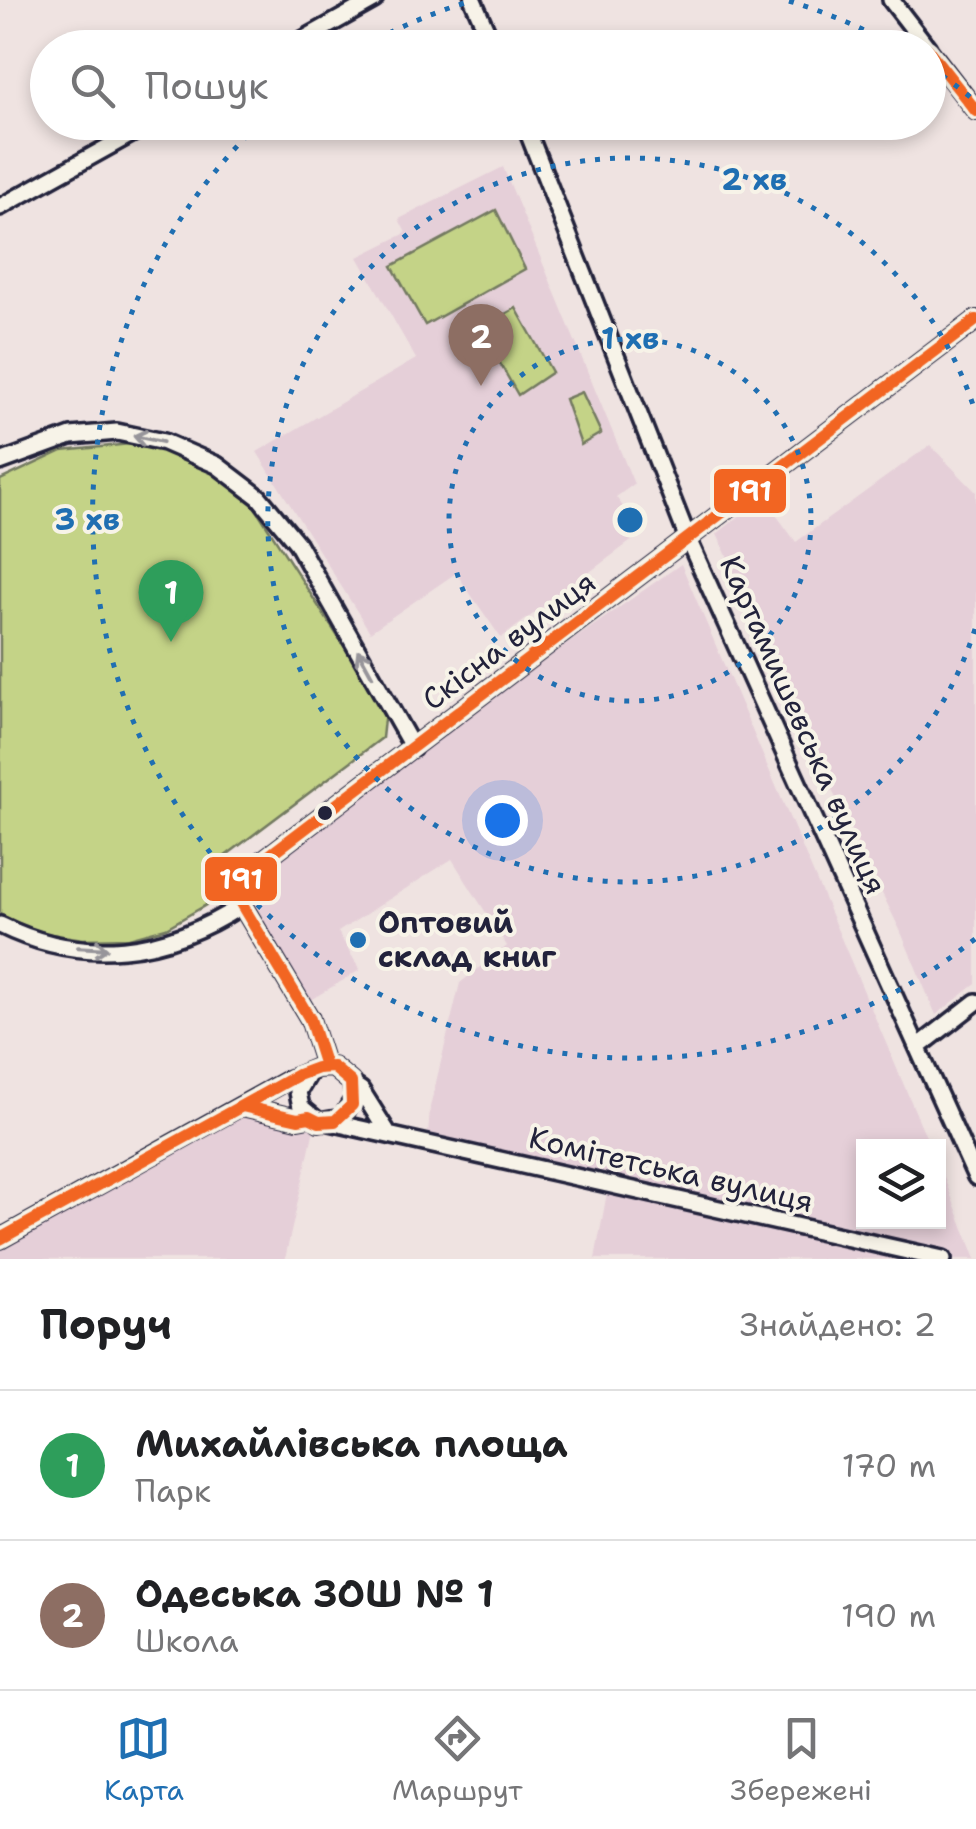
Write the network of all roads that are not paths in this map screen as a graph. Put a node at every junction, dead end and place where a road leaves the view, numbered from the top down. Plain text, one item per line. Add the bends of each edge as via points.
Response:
1 (374, 0) edge
2 (473, 0) edge
3 (892, 0) edge
4 (320, 30) edge
5 (486, 30) edge
6 (914, 30) edge
7 (946, 72) edge
8 (976, 111) edge
9 (121, 140) edge
10 (531, 140) edge
11 (0, 207) edge
12 (976, 320) edge
13 (0, 462) edge
14 (688, 538) junction
15 (413, 748) junction
16 (242, 905) junction
17 (0, 924) edge
18 (976, 1002) edge
19 (918, 1046) junction
20 (318, 1069) junction
21 (352, 1084) junction
22 (242, 1106) junction
23 (309, 1116) junction
24 (330, 1122) junction
25 (388, 1133) junction
26 (976, 1178) edge
27 (0, 1239) edge
28 (917, 1256) edge
29 (942, 1259) edge

1 - 4 street
2 - 5 street
3 - 6 street
7 - 8 street
9 - 11 street
10 - 14 street, Картамишевська вулиця
12 - 14 street, Cкісна вулиця
15 -> 13 street via 297,543 259,498 216,465 164,442 117,432 70,436
14 - 15 street, Cкісна вулиця
14 - 19 street, Картамишевська вулиця
15 - 16 street, Cкісна вулиця via 241,877
17 -> 16 street via 58,946 128,949 188,936
16 - 20 street via 310,1019
18 - 19 street
19 - 26 street, Картамишевська вулиця
20 - 21 street via 340,1070
20 - 22 street
20 - 23 street via 298,1092
21 - 24 street via 348,1112
21 - 25 street
22 - 23 street
22 - 27 street
23 - 24 street
24 - 25 street, Комітетська вулиця
25 - 28 street, Комітетська вулиця
28 - 29 street, Комітетська вулиця

